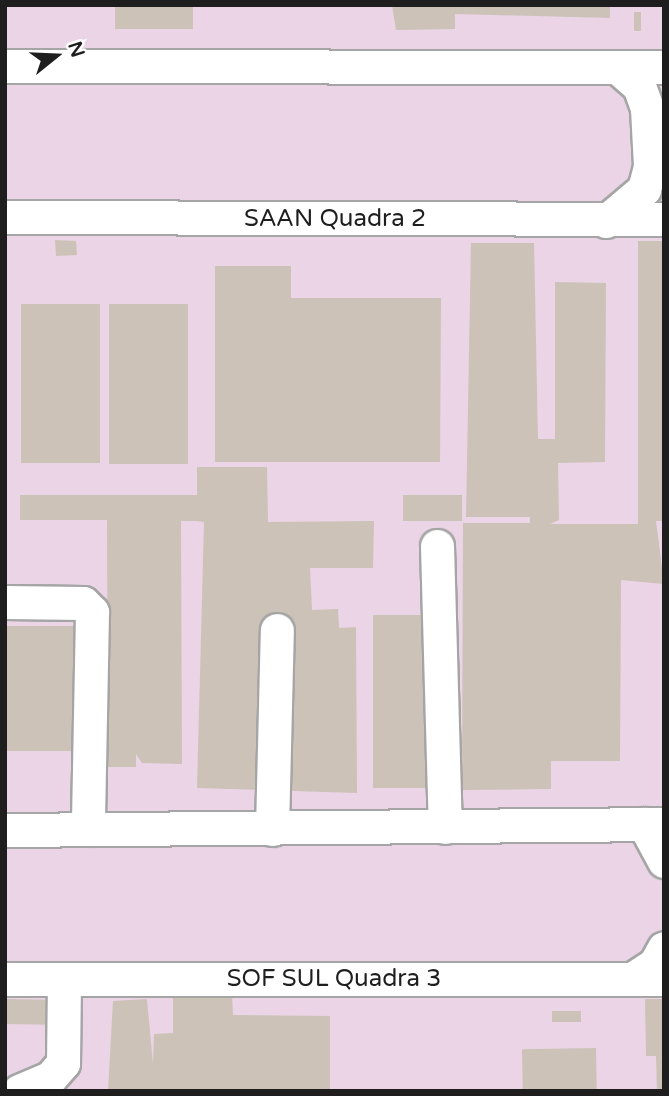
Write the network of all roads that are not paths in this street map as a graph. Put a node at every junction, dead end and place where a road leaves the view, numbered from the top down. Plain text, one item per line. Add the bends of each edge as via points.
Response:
1 (5, 66) edge
2 (617, 67) junction
3 (664, 67) edge
4 (5, 217) edge
5 (664, 219) edge
6 (606, 221) junction
7 (437, 546) dead end
8 (5, 602) edge
9 (276, 630) dead end
10 (654, 824) edge
11 (445, 827) junction
12 (272, 828) junction
13 (88, 829) junction
14 (5, 830) edge
15 (664, 861) edge
16 (664, 948) edge
17 (5, 979) edge
18 (64, 979) junction
19 (648, 979) edge
20 (19, 1091) edge

1 - 2 street
2 - 3 street
2 - 6 street via 639,86 647,108 650,166 644,189
4 - 6 street, SAAN Quadra 2
5 - 6 street, SAAN Quadra 2
7 - 11 street
8 - 13 street via 83,603 92,612
9 - 12 street
10 - 11 street
10 - 15 street
11 - 12 street
12 - 13 street
13 - 14 street
16 - 19 street
17 - 18 street, SOF SUL Quadra 3
18 - 19 street, SOF SUL Quadra 3
18 - 20 street via 63,1063 50,1078

